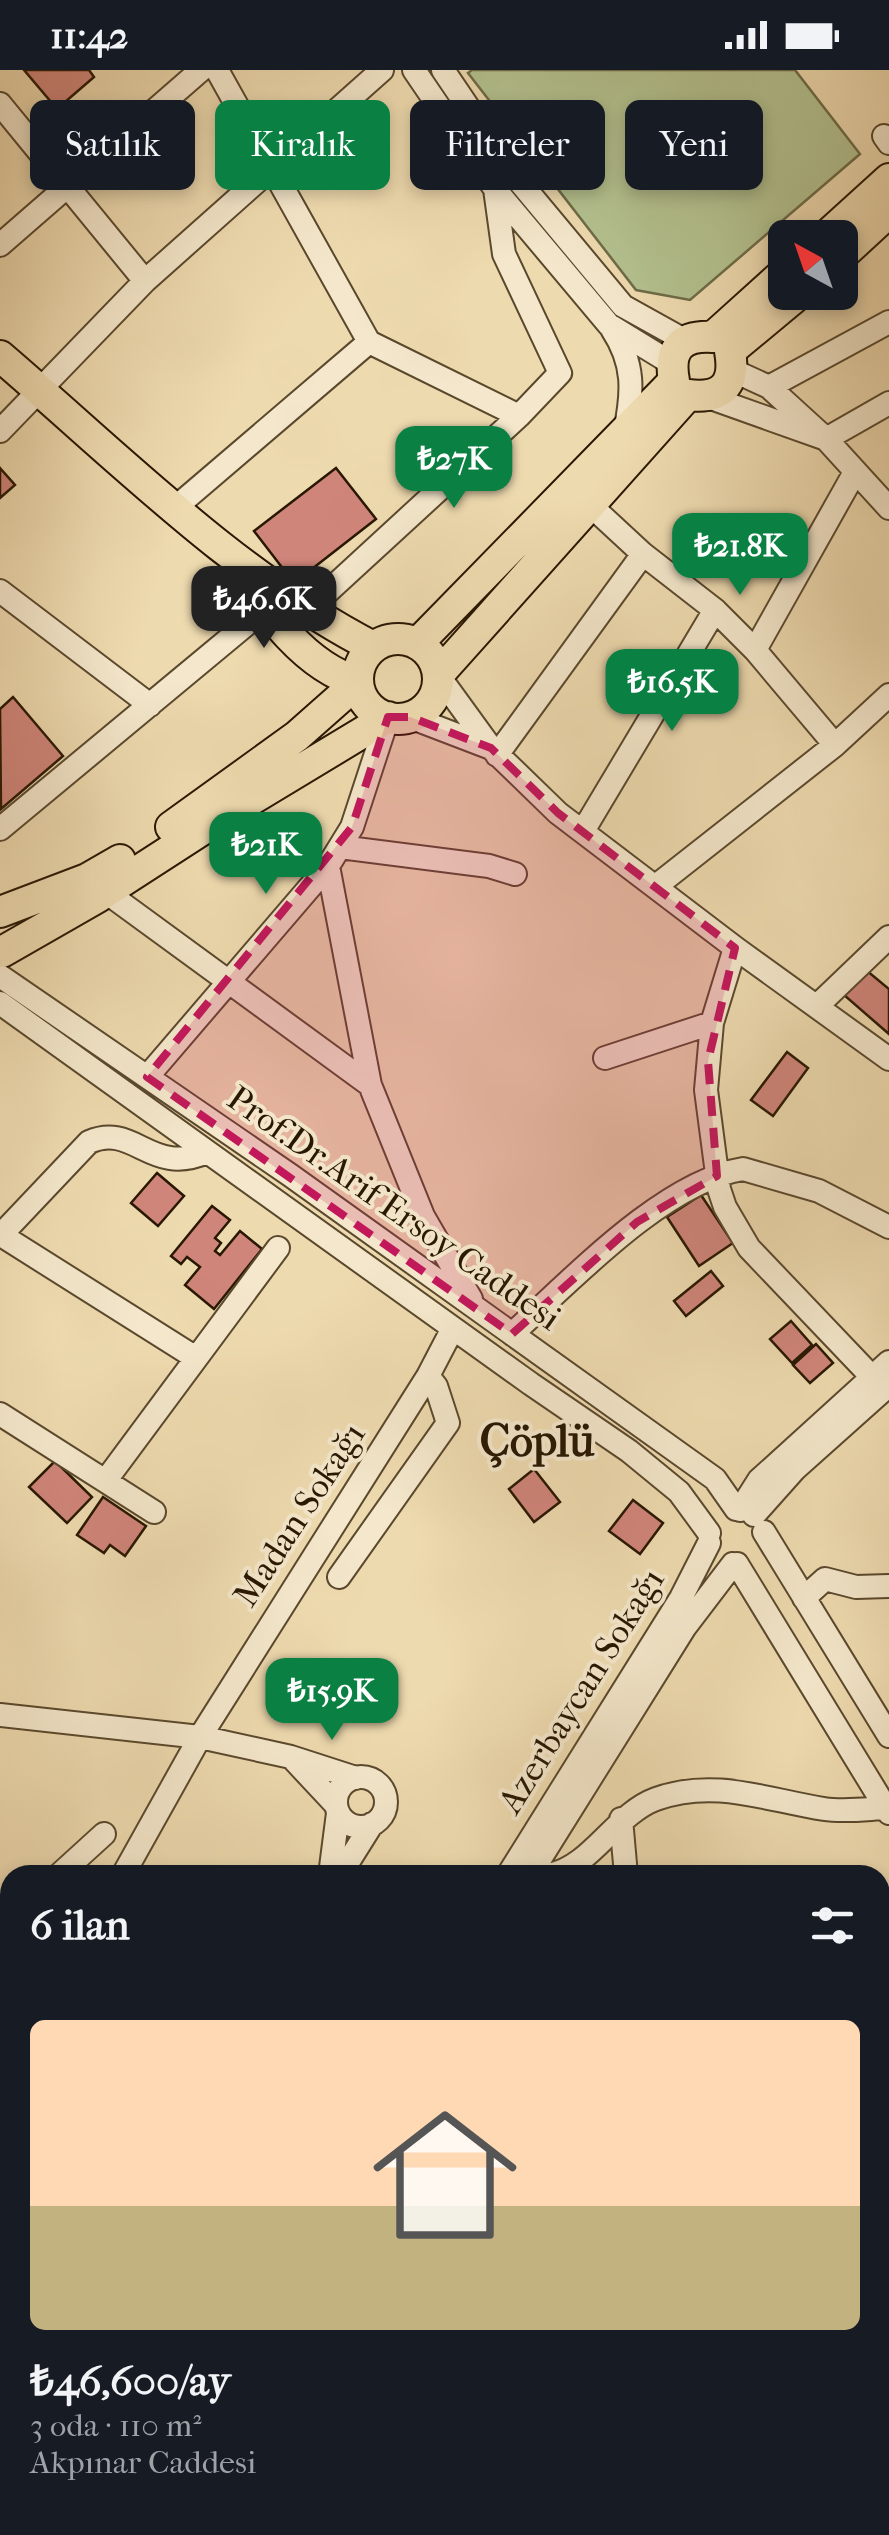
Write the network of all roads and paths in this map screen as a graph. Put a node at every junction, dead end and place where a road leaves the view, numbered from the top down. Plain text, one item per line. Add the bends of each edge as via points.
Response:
1 (200, 70) edge
2 (217, 70) edge
3 (382, 70) edge
4 (414, 70) edge
5 (442, 70) edge
6 (167, 100) edge
7 (233, 100) edge
8 (348, 100) edge
9 (435, 100) edge
10 (0, 104) edge
11 (30, 140) edge
12 (889, 179) edge
13 (66, 190) edge
14 (72, 190) edge
15 (246, 190) edge
16 (283, 190) edge
17 (496, 190) edge
18 (497, 190) edge
19 (889, 212) edge
20 (844, 220) edge
21 (858, 240) edge
22 (0, 245) edge
23 (145, 282) junction
24 (768, 291) edge
25 (777, 310) edge
26 (889, 322) edge
27 (608, 325) junction
28 (369, 342) junction
29 (0, 356) edge
30 (700, 367) junction
31 (768, 387) junction
32 (39, 390) junction
33 (889, 404) edge
34 (519, 416) junction
35 (0, 430) edge
36 (624, 435) junction
37 (826, 439) junction
38 (855, 472) junction
39 (590, 506) junction
40 (176, 507) junction
41 (889, 508) edge
42 (224, 550) junction
43 (643, 554) junction
44 (0, 591) edge
45 (265, 608) junction
46 (308, 609) junction
47 (716, 610) junction
48 (417, 644) junction
49 (373, 647) junction
50 (755, 650) junction
51 (438, 676) junction
52 (358, 682) junction
53 (150, 706) junction
54 (884, 711) edge
55 (399, 717) junction
56 (836, 745) junction
57 (494, 751) junction
58 (0, 829) edge
59 (583, 831) junction
60 (334, 857) junction
61 (515, 874) dead end
62 (656, 886) junction
63 (106, 892) junction
64 (0, 915) edge
65 (889, 938) edge
66 (735, 948) junction
67 (1, 962) edge
68 (225, 982) junction
69 (1, 1005) edge
70 (817, 1006) junction
71 (712, 1023) junction
72 (605, 1058) dead end
73 (889, 1059) edge
74 (147, 1077) junction
75 (370, 1085) junction
76 (207, 1152) junction
77 (717, 1176) junction
78 (889, 1227) edge
79 (1, 1236) edge
80 (278, 1248) dead end
81 (478, 1310) junction
82 (453, 1328) junction
83 (512, 1334) junction
84 (196, 1358) junction
85 (428, 1376) junction
86 (885, 1382) edge
87 (0, 1414) edge
88 (106, 1480) junction
89 (154, 1512) dead end
90 (749, 1516) junction
91 (709, 1538) junction
92 (735, 1564) junction
93 (339, 1577) dead end
94 (889, 1586) edge
95 (804, 1598) junction
96 (0, 1715) edge
97 (889, 1736) edge
98 (200, 1737) junction
99 (292, 1757) junction
100 (356, 1778) junction
101 (337, 1809) junction
102 (888, 1810) edge
103 (621, 1819) junction
104 (372, 1824) junction
105 (104, 1834) dead end
106 (70, 1865) edge
107 (129, 1865) edge
108 (331, 1865) edge
109 (346, 1865) edge
110 (514, 1865) edge
111 (536, 1865) edge
112 (572, 1865) edge
113 (625, 1865) edge

1 - 6 street
2 - 7 street
3 - 8 street
4 - 9 street
5 - 30 street via 514,175 623,306
10 - 11 street
12 - 20 main road
13 - 22 street
14 - 23 street
15 - 23 street
16 - 28 street
17 - 34 street via 504,254 560,374
18 - 27 street
19 - 21 main road
23 - 32 street
24 - 30 main road
25 - 30 main road
26 - 31 street
27 - 30 street
27 - 36 street via 627,351
28 - 34 street
28 - 40 street
29 - 32 main road
30 - 31 street
30 - 36 main road
30 - 37 street
30 - 39 main road
31 - 37 street
32 - 35 street
32 - 40 main road
33 - 37 street
34 - 46 street
36 - 48 main road
37 - 38 street
38 - 41 street
38 - 50 street
39 - 43 street
39 - 51 main road
40 - 42 main road
42 - 45 main road
42 - 46 main road
43 - 47 street
43 - 57 street
44 - 53 street
45 - 52 main road via 323,668
45 - 53 street
46 - 49 main road
47 - 50 street
47 - 59 street
48 - 49 main road via 392,639
48 - 51 main road
49 - 52 main road
50 - 56 street
51 - 55 main road via 431,701
51 - 57 street
52 - 55 main road via 372,710
52 - 64 main road via 297,736 152,841 88,879
53 - 58 street
54 - 56 street
55 - 57 street
55 - 60 street
55 - 63 main road
56 - 62 street
57 - 59 street
59 - 62 street
60 - 61 street via 489,866
60 - 68 street
60 - 75 street
62 - 66 street
63 - 67 main road
63 - 68 street
64 - 67 main road
65 - 70 street
66 - 70 street
66 - 71 street
67 - 74 street, Prof.Dr.Arif Ersoy Caddesi
68 - 74 street
68 - 75 street
69 - 76 street, Prof.Dr.Arif Ersoy Caddesi
70 - 73 street
71 - 72 street
71 - 77 street via 706,1090
74 - 81 street, Prof.Dr.Arif Ersoy Caddesi
75 - 81 street via 423,1216
76 - 79 street via 176,1161 101,1137
76 - 82 street, Prof.Dr.Arif Ersoy Caddesi
77 - 78 street via 743,1169 804,1186
77 - 83 street via 638,1222
77 - 86 street via 725,1207 749,1248
79 - 84 street
80 - 84 street
81 - 83 street, Prof.Dr.Arif Ersoy Caddesi
82 - 85 street, Madan Sokağı
82 - 91 street, Prof.Dr.Arif Ersoy Caddesi via 629,1450 678,1492
83 - 90 street, Prof.Dr.Arif Ersoy Caddesi via 715,1479
84 - 88 street
85 - 93 street via 448,1424
85 - 98 street, Madan Sokağı
86 - 90 street
87 - 88 street
88 - 89 street
90 - 91 street via 719,1515
90 - 92 street via 760,1550
90 - 95 street, Prof.Dr.Arif Ersoy Caddesi
91 - 92 street via 720,1560
91 - 110 street, Azerbaycan Sokağı via 681,1598
92 - 102 street
92 - 111 street, Azerbaycan Sokağı via 685,1627
94 - 95 street via 825,1579
95 - 97 street, Prof.Dr.Arif Ersoy Caddesi
96 - 98 street
98 - 99 street
98 - 107 street, Madan Sokağı
99 - 100 street
99 - 101 street
100 - 101 street via 339,1790
100 - 104 street via 369,1778 385,1796
101 - 104 street via 349,1824
101 - 108 street
102 - 103 street via 830,1810 706,1788 654,1800
103 - 112 street
103 - 113 street
104 - 109 street
105 - 106 street

